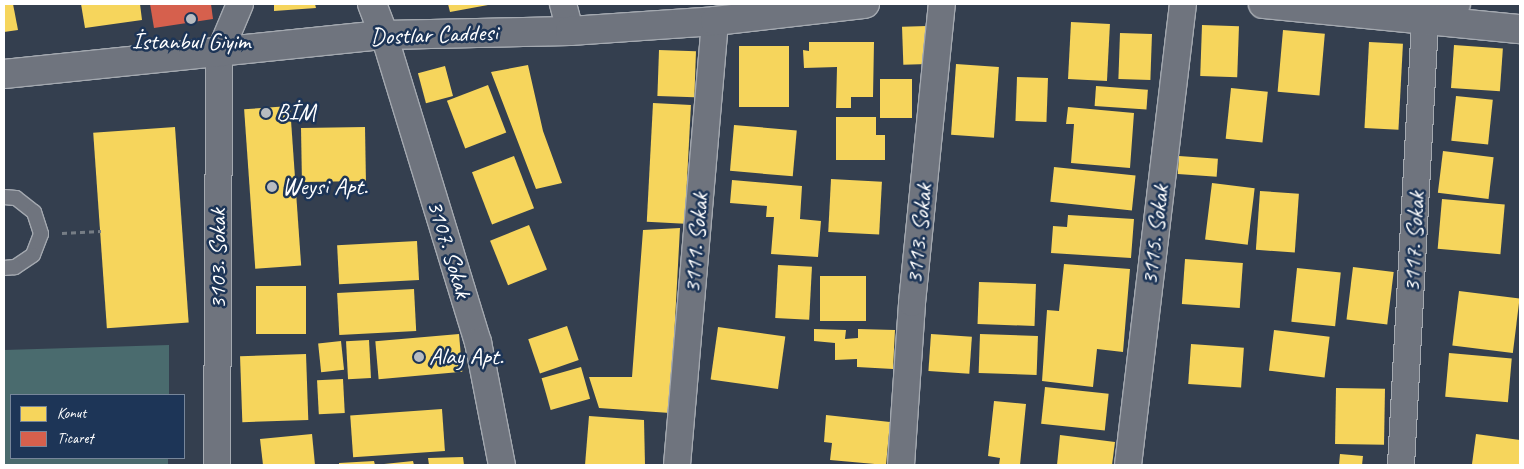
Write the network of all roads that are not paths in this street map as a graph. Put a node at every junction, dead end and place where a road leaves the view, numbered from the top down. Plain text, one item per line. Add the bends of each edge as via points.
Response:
1 (240, 4) edge
2 (372, 4) edge
3 (563, 4) edge
4 (865, 4) edge
5 (942, 4) edge
6 (1183, 4) edge
7 (1263, 4) edge
8 (1457, 4) edge
9 (1427, 11) edge
10 (715, 20) junction
11 (1520, 29) edge
12 (570, 31) junction
13 (384, 35) junction
14 (219, 54) junction
15 (4, 74) edge
16 (4, 197) edge
17 (4, 268) edge
18 (217, 465) edge
19 (502, 465) edge
20 (677, 465) edge
21 (901, 465) edge
22 (1128, 465) edge
23 (1401, 465) edge

1 - 14 street
2 - 13 main road
3 - 12 street
4 - 10 main road, Dostlar Caddesi
5 - 21 street, 3113. Sokak via 912,303
6 - 22 street, 3115. Sokak
7 - 9 main road
8 - 9 street
9 - 11 main road
9 - 23 street, 3117. Sokak
10 - 12 main road, Dostlar Caddesi
10 - 20 street, 3111. Sokak
12 - 13 main road, Dostlar Caddesi
13 - 14 main road, Dostlar Caddesi
13 - 19 street, 3107. Sokak via 478,342
14 - 15 main road, Dostlar Caddesi
14 - 18 street, 3103. Sokak
16 - 17 lane via 16,198 34,212 41,234 39,245 25,262

